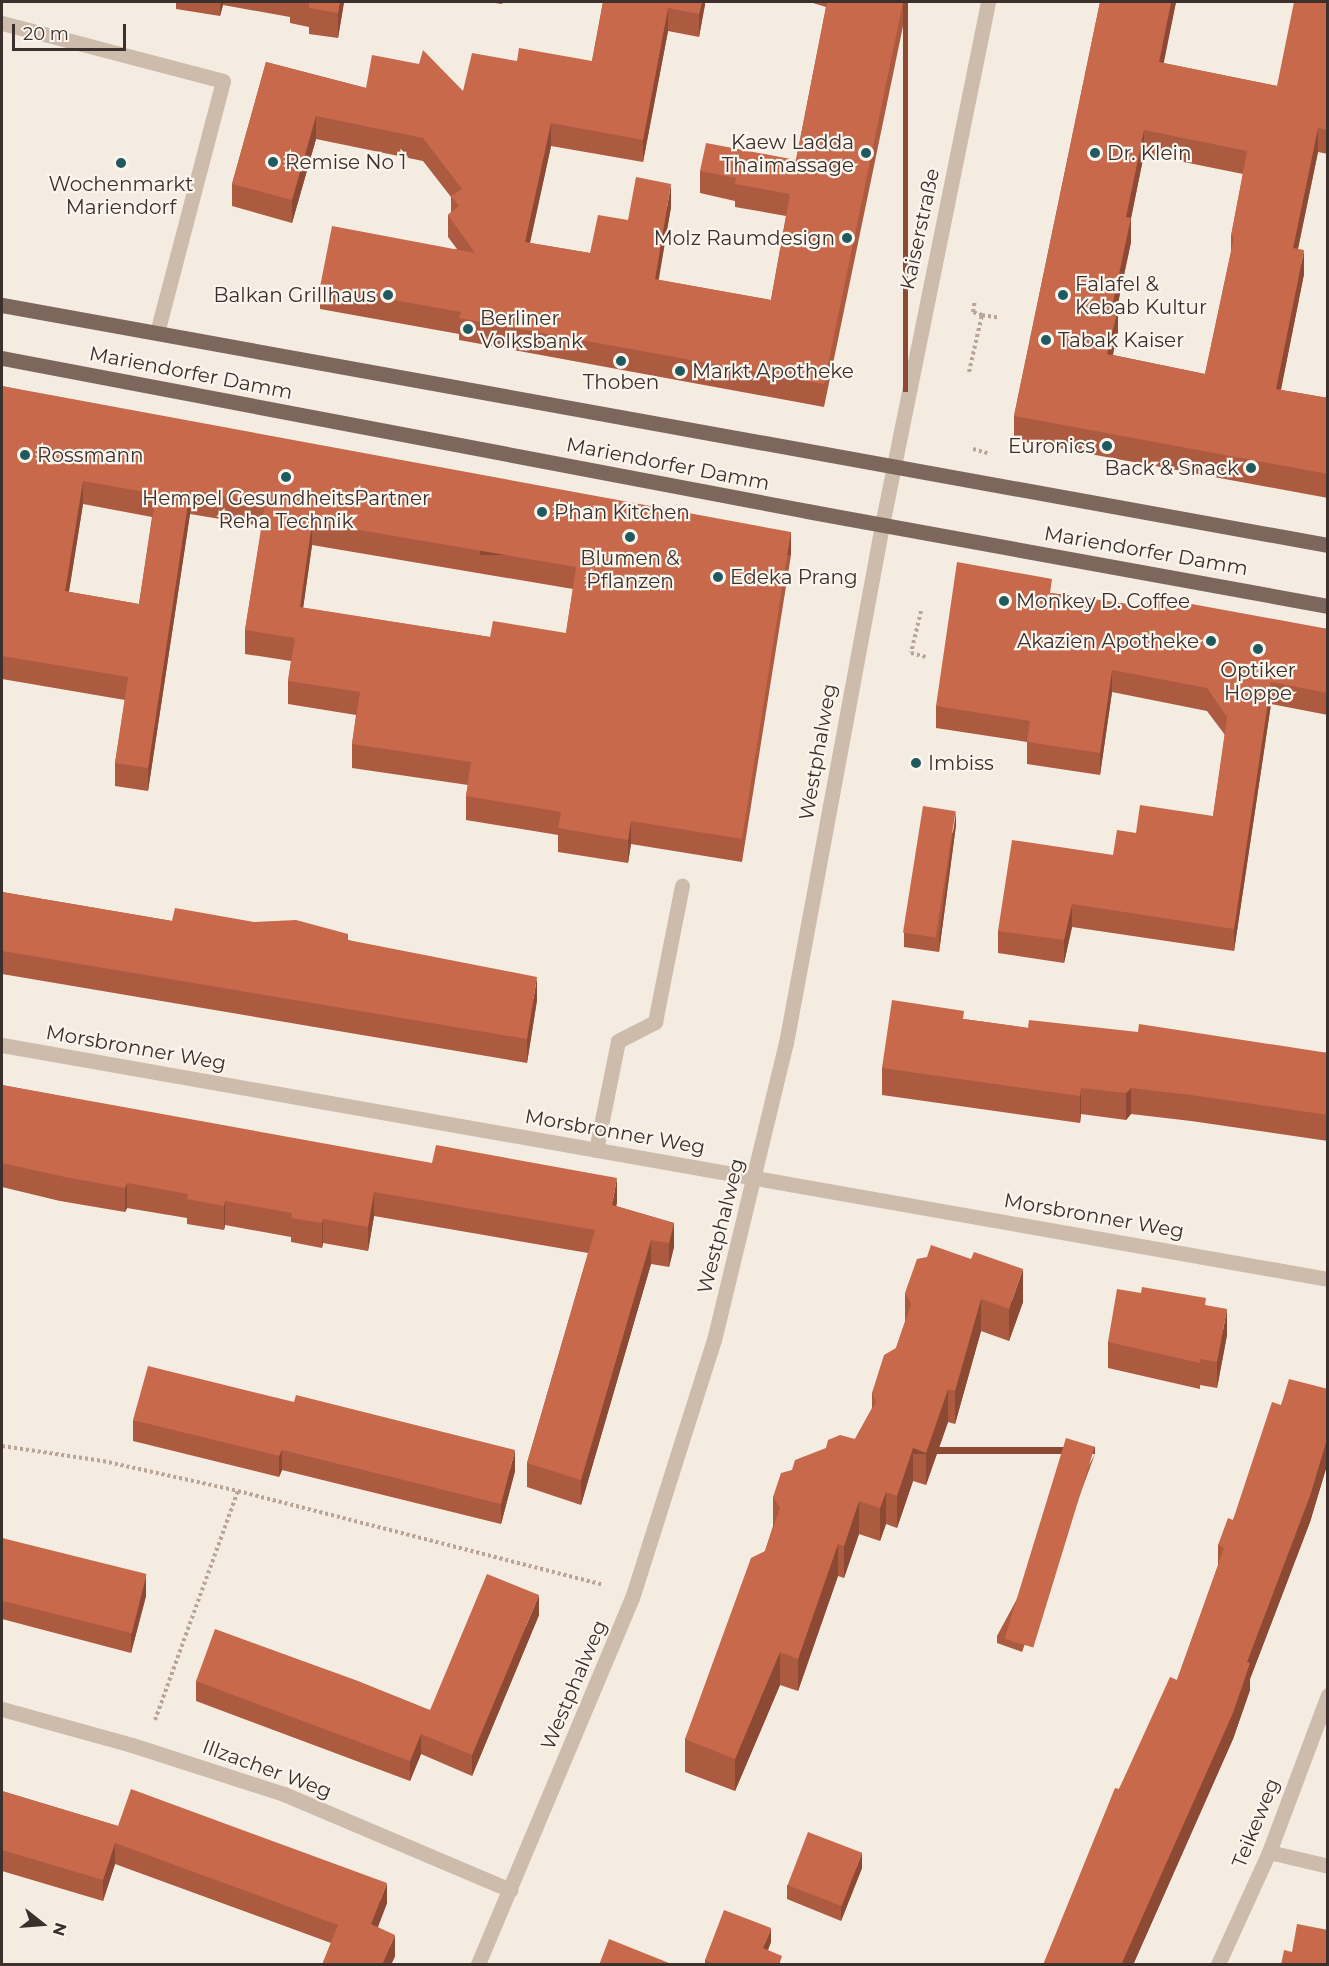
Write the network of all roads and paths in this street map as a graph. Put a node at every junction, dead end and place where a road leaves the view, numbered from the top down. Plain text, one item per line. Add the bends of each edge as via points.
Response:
1 (988, 2) edge
2 (2, 23) edge
3 (975, 300) dead end
4 (2, 305) edge
5 (982, 315) junction
6 (1000, 318) dead end
7 (157, 333) junction
8 (2, 358) edge
9 (969, 372) dead end
10 (893, 466) junction
11 (882, 525) junction
12 (1328, 545) edge
13 (1328, 606) edge
14 (921, 611) dead end
15 (926, 657) dead end
16 (681, 886) dead end
17 (2, 1045) edge
18 (596, 1150) junction
19 (755, 1178) junction
20 (1328, 1279) edge
21 (2, 1446) edge
22 (238, 1491) junction
23 (601, 1584) dead end
24 (1328, 1695) edge
25 (2, 1709) edge
26 (155, 1720) dead end
27 (1269, 1852) junction
28 (1328, 1866) edge
29 (510, 1890) junction
30 (478, 1965) edge
31 (1218, 1965) edge

1 - 10 street, Kaiserstraße
2 - 7 street via 223,81
3 - 5 path via 973,312
4 - 7 main road, Mariendorfer Damm
5 - 6 path
5 - 9 path
7 - 10 main road, Mariendorfer Damm
8 - 11 main road, Mariendorfer Damm
10 - 11 street, Westphalweg
10 - 12 main road, Mariendorfer Damm
11 - 13 main road, Mariendorfer Damm
11 - 19 street, Westphalweg via 808,938
14 - 15 path via 911,653
16 - 18 street via 655,1022 618,1041
17 - 18 street, Morsbronner Weg
18 - 19 street, Morsbronner Weg
19 - 20 street, Morsbronner Weg
19 - 29 street, Westphalweg via 714,1340 652,1542 611,1651
21 - 22 path via 103,1461
22 - 23 path
22 - 26 path
24 - 27 street, Teikeweg
25 - 29 street, Illzacher Weg via 132,1745 284,1794
27 - 28 street
27 - 31 street, Teikeweg
29 - 30 street, Westphalweg

